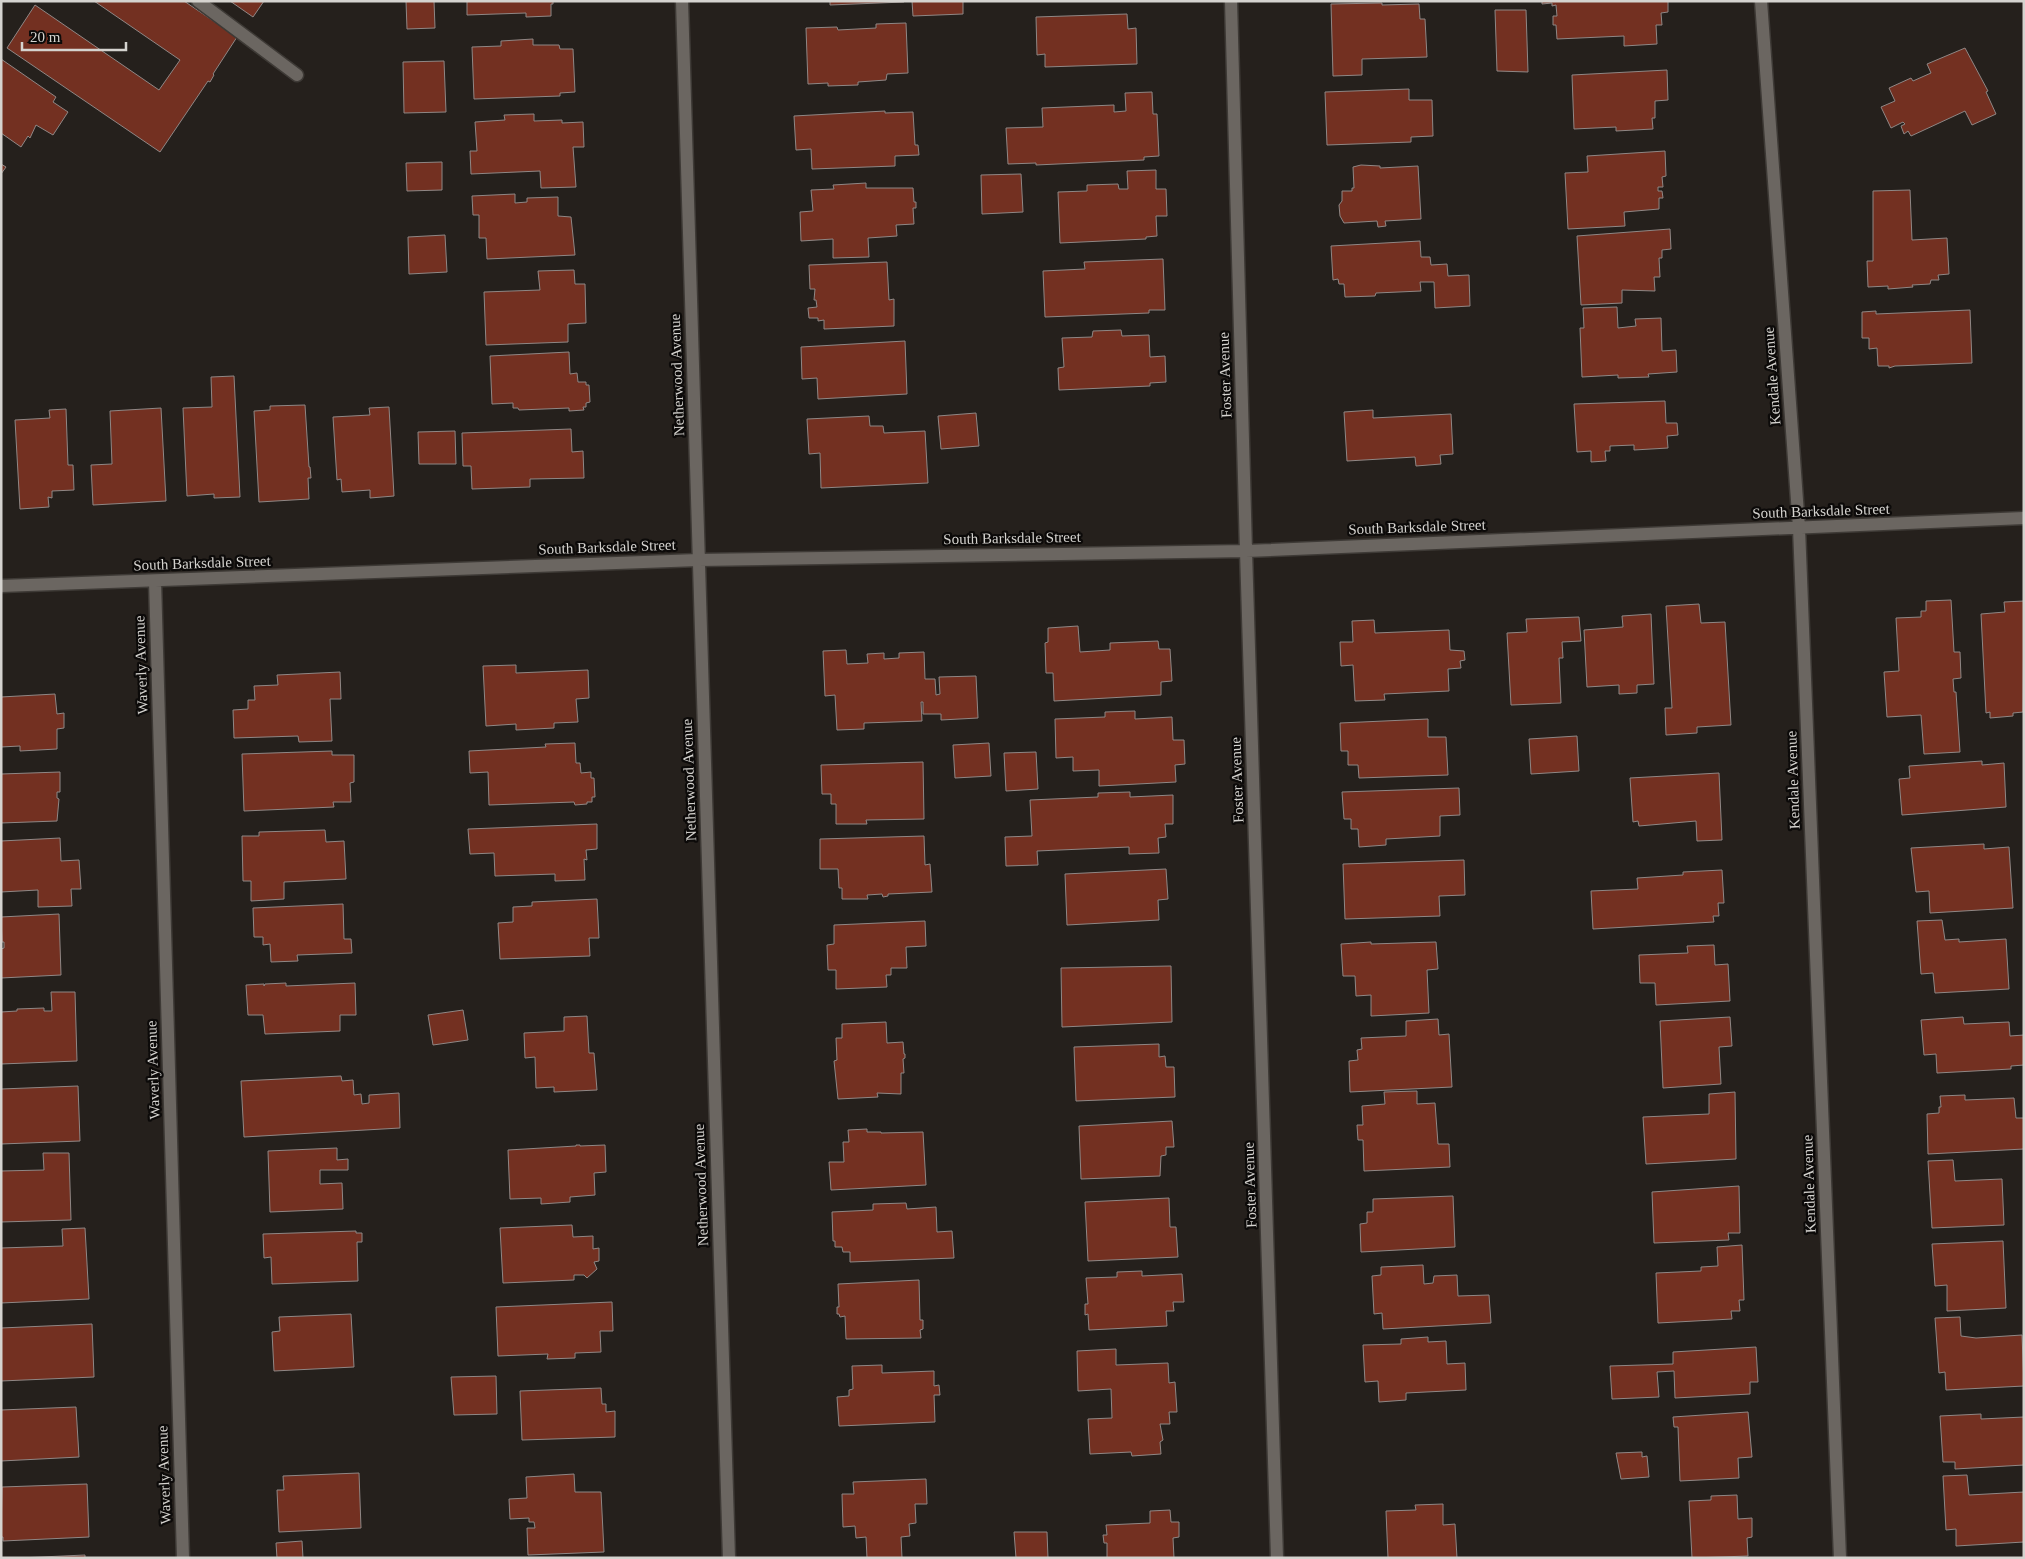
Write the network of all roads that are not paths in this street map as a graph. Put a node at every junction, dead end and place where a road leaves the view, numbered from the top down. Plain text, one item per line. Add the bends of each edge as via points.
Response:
1 (198, 1) edge
2 (682, 1) edge
3 (1231, 1) edge
4 (1761, 1) edge
5 (297, 75) dead end
6 (2024, 518) edge
7 (1799, 528) junction
8 (1246, 551) junction
9 (698, 560) junction
10 (155, 581) junction
11 (1, 586) edge
12 (183, 1558) edge
13 (729, 1558) edge
14 (1277, 1558) edge
15 (1840, 1558) edge

1 - 5 street
2 - 9 street, Netherwood Avenue
3 - 8 street, Foster Avenue
4 - 7 street, Kendale Avenue
6 - 7 street, South Barksdale Street
7 - 8 street, South Barksdale Street
7 - 15 street, Kendale Avenue
8 - 9 street, South Barksdale Street
8 - 14 street, Foster Avenue
9 - 10 street, South Barksdale Street
9 - 13 street, Netherwood Avenue
10 - 11 street, South Barksdale Street
10 - 12 street, Waverly Avenue

